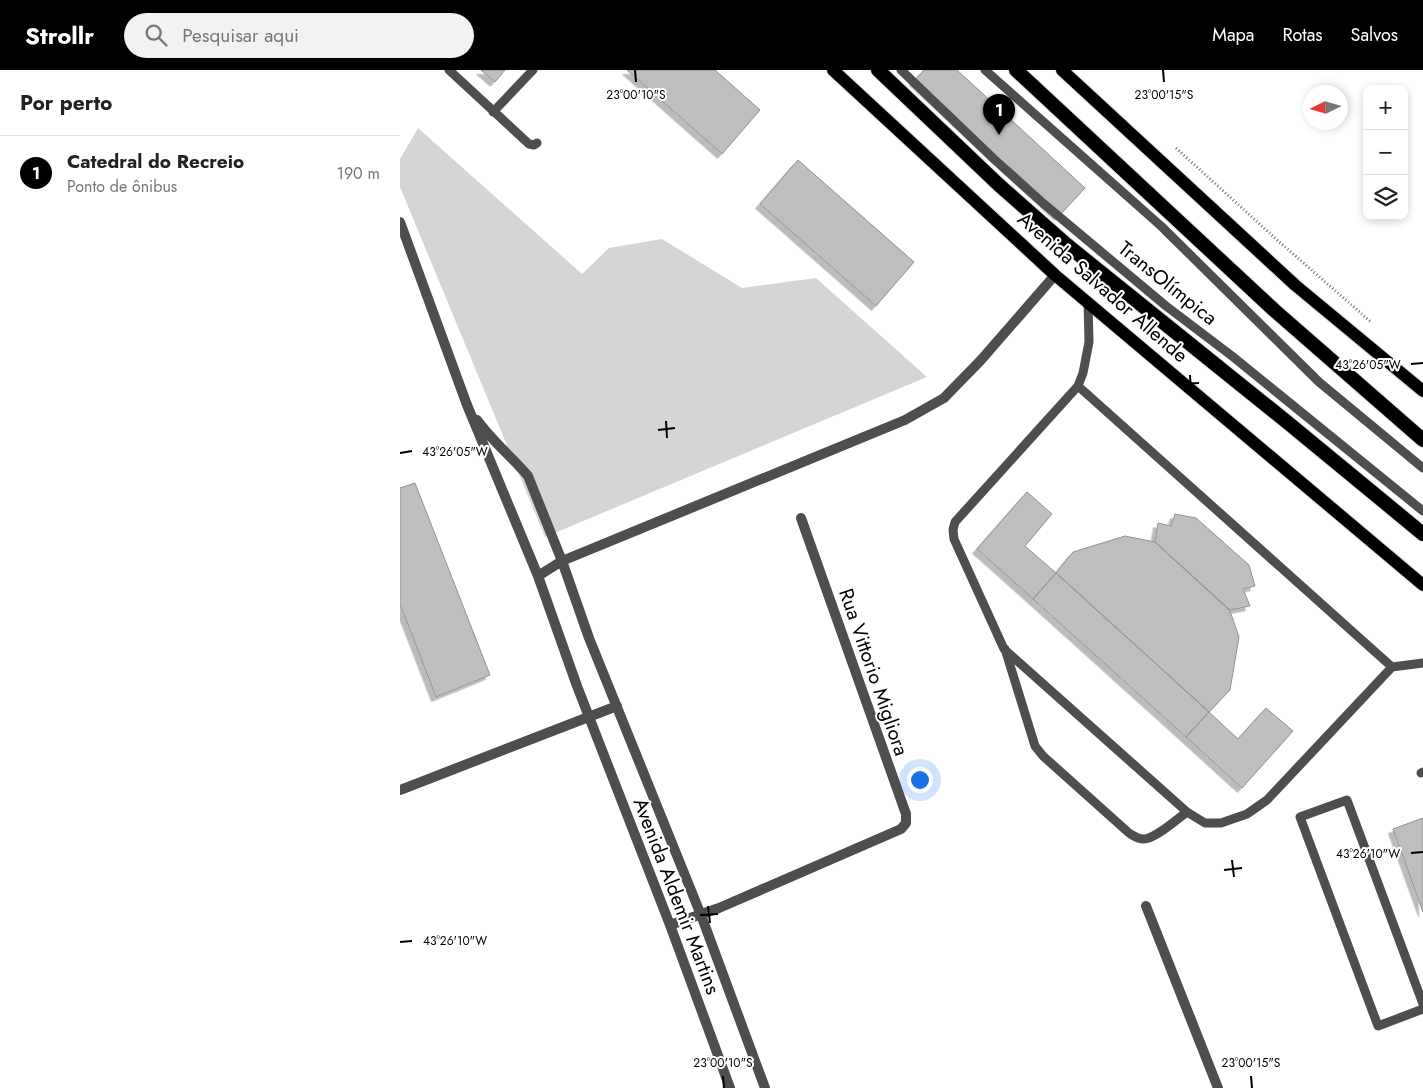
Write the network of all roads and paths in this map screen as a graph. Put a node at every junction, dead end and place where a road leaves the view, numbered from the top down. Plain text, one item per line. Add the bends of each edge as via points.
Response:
1 (449, 70) edge
2 (533, 70) edge
3 (833, 70) edge
4 (878, 70) edge
5 (902, 70) edge
6 (985, 70) edge
7 (1016, 70) edge
8 (1062, 70) edge
9 (493, 112) junction
10 (1169, 142) dead end
11 (537, 143) dead end
12 (400, 222) edge
13 (1055, 275) junction
14 (1088, 303) junction
15 (1371, 322) dead end
16 (1078, 386) junction
17 (1423, 391) edge
18 (466, 405) junction
19 (1423, 440) edge
20 (1423, 468) edge
21 (1423, 511) edge
22 (801, 518) dead end
23 (1423, 534) edge
24 (562, 561) junction
25 (538, 576) junction
26 (1423, 585) edge
27 (1004, 649) junction
28 (1423, 663) edge
29 (1392, 668) junction
30 (617, 706) junction
31 (590, 717) junction
32 (400, 790) edge
33 (1186, 812) junction
34 (1146, 906) dead end
35 (701, 915) junction
36 (670, 925) junction
37 (1423, 1004) edge
38 (1423, 1009) edge
39 (730, 1088) edge
40 (764, 1088) edge
41 (1218, 1088) edge

1 - 9 lane
2 - 9 lane
3 - 13 main road, Avenida Salvador Allende
4 - 23 highway, Avenida Salvador Allende via 1066,245
5 - 21 lane, TransOlímpica via 1044,204
6 - 20 lane, TransOlímpica via 1162,226 1319,382
7 - 19 highway via 1274,310
8 - 17 main road via 1295,285
9 - 11 lane via 529,144
10 - 15 path
12 - 18 street
13 - 14 main road, Avenida Salvador Allende
13 - 24 street via 944,398 905,420
14 - 16 lane via 1089,342
14 - 26 main road, Avenida Salvador Allende
16 - 27 lane via 955,522 954,539
16 - 29 lane
18 - 24 street, Avenida Aldemir Martins via 528,476
18 - 25 street, Avenida Aldemir Martins
22 - 35 street, Rua Vittorio Migliora via 906,814 906,823 901,830
24 - 25 street
24 - 30 street, Avenida Aldemir Martins
25 - 31 street, Avenida Aldemir Martins
27 - 33 lane
27 - 33 lane via 1035,746 1043,756 1137,838 1145,840 1152,837
28 - 29 lane
29 - 33 lane via 1266,800 1247,814 1221,823 1205,823
30 - 31 street
30 - 35 street, Avenida Aldemir Martins
31 - 32 street
31 - 36 street, Avenida Aldemir Martins
34 - 41 street
35 - 36 street
35 - 40 street, Avenida Aldemir Martins
36 - 39 street, Avenida Aldemir Martins
37 - 38 lane via 1347,800 1300,817 1378,1026

